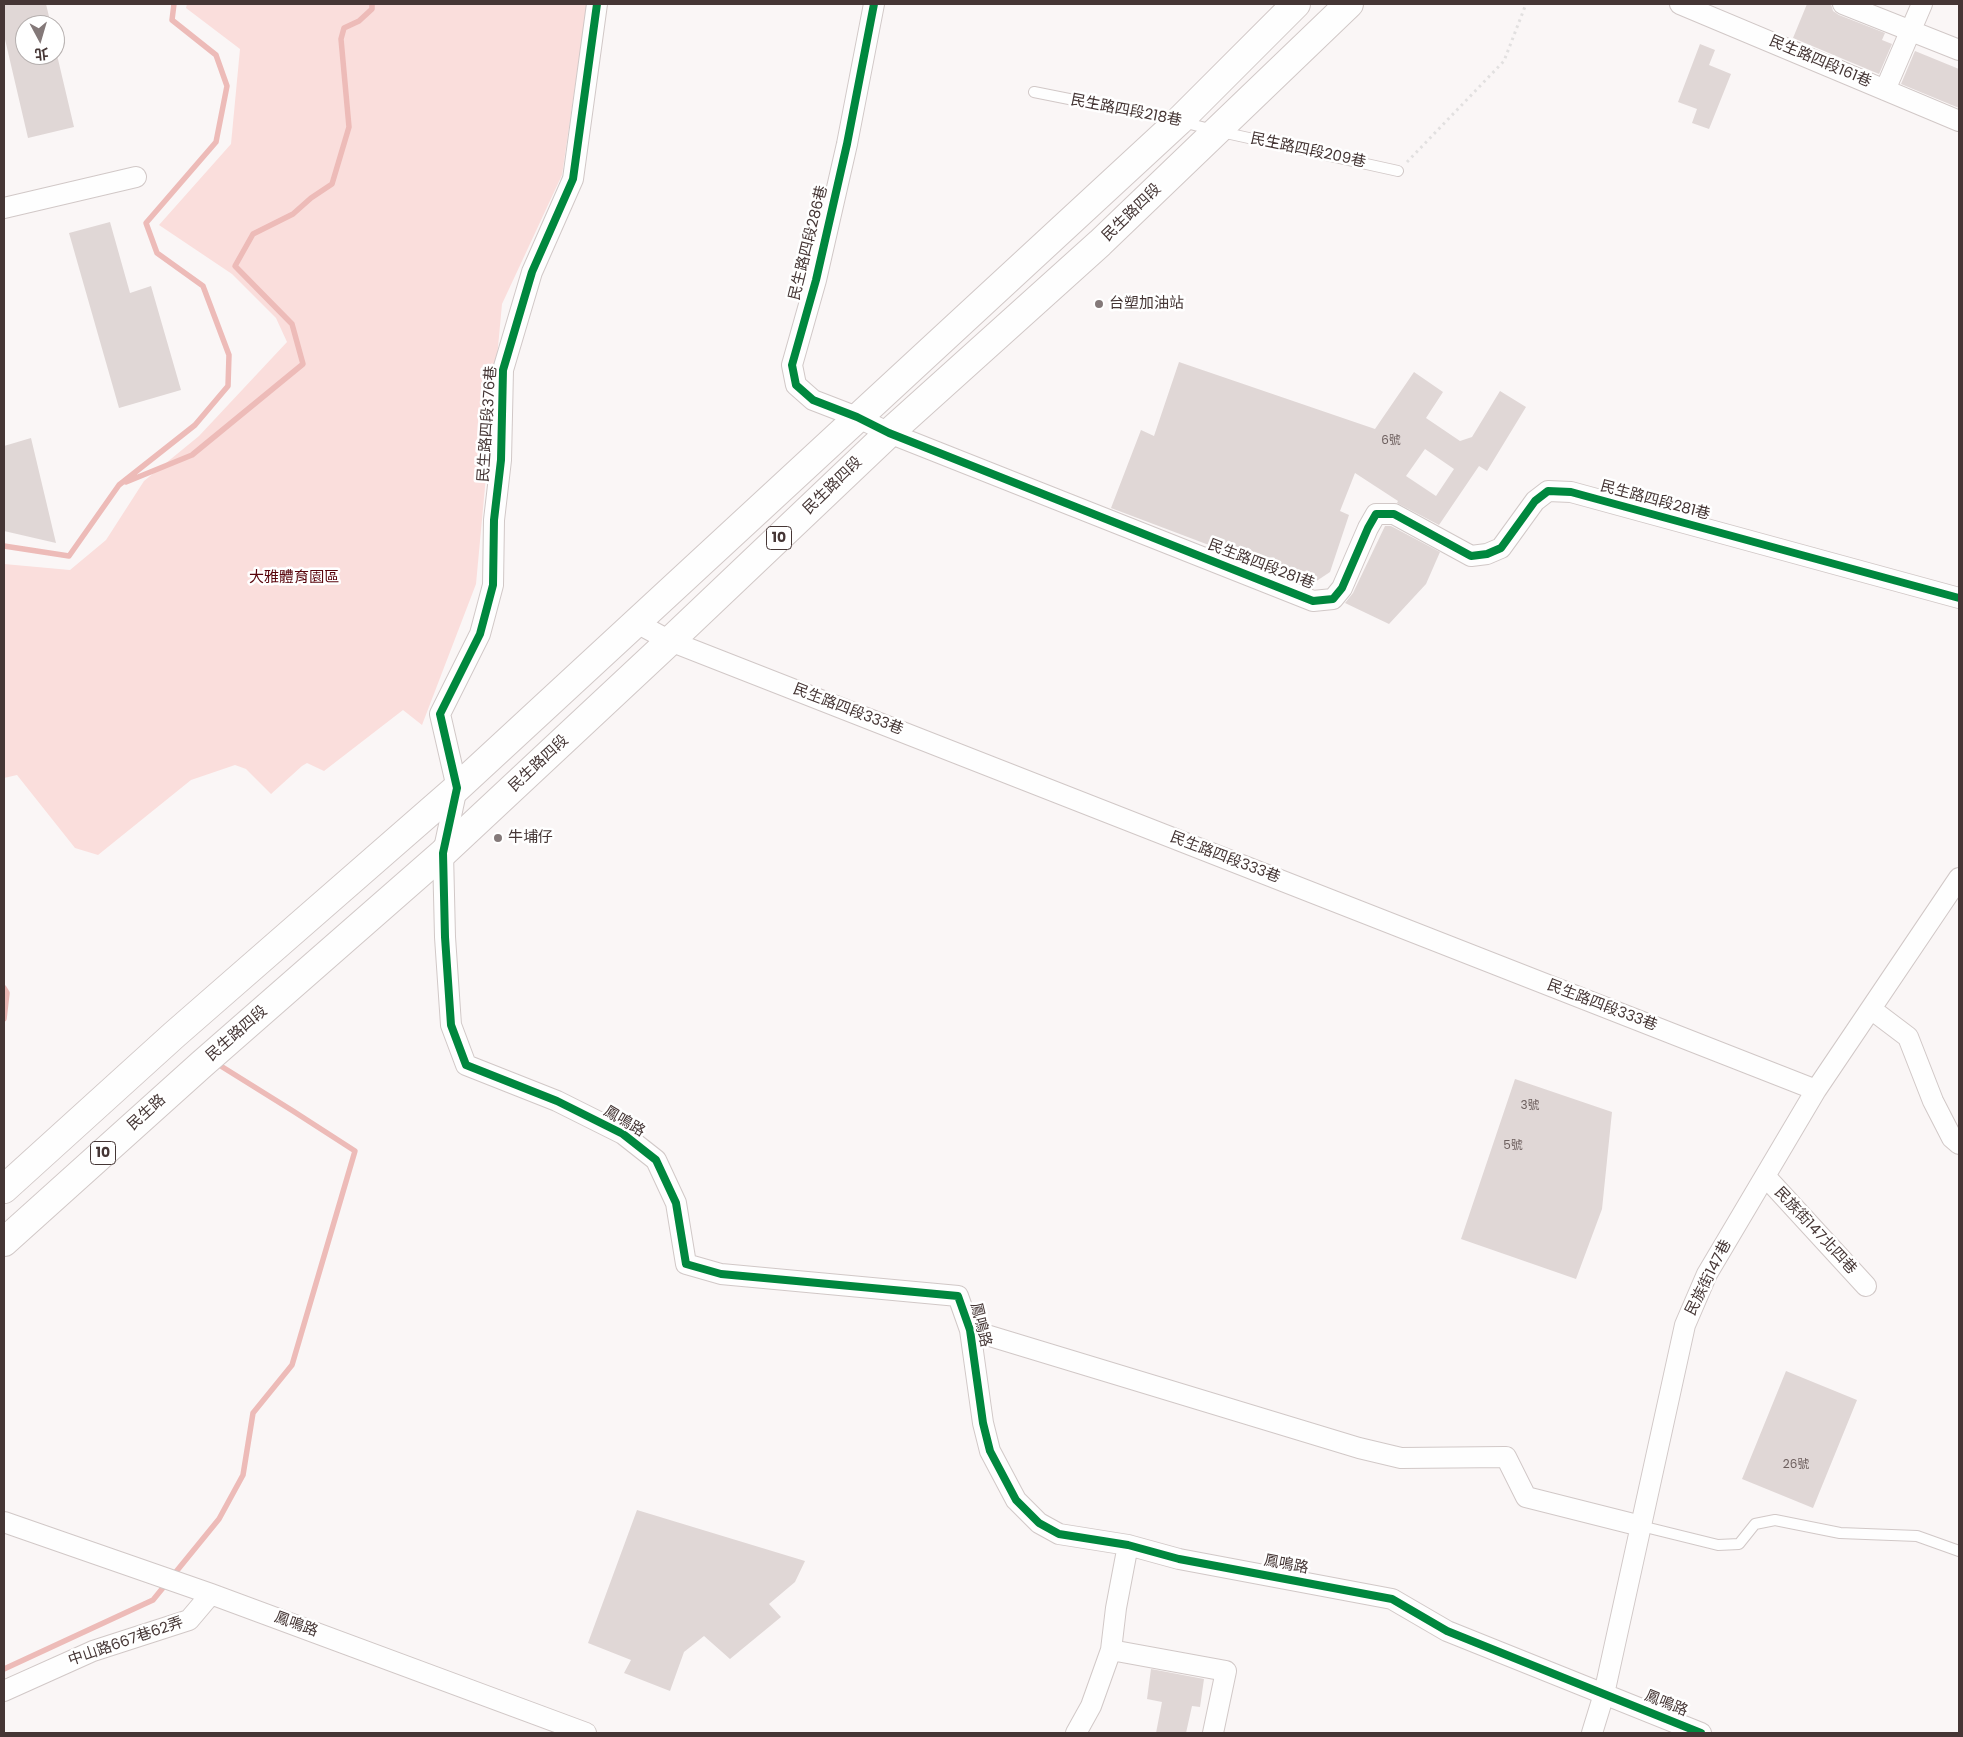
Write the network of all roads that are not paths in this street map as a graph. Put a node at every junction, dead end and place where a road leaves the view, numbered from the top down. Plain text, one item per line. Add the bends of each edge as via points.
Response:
1 (597, 4) edge
2 (874, 4) edge
3 (1296, 4) edge
4 (1349, 4) edge
5 (1680, 4) edge
6 (1843, 4) edge
7 (1922, 4) edge
8 (1912, 30) junction
9 (1959, 50) edge
10 (1885, 90) junction
11 (1034, 92) dead end
12 (1179, 121) junction
13 (1959, 121) edge
14 (1217, 131) junction
15 (1398, 172) road end
16 (136, 177) dead end
17 (4, 208) edge
18 (857, 417) junction
19 (889, 433) junction
20 (1959, 598) edge
21 (635, 622) junction
22 (670, 641) junction
23 (457, 788) junction
24 (443, 853) junction
25 (1959, 878) edge
26 (1870, 1009) junction
27 (202, 1064) joint
28 (1816, 1090) junction
29 (1959, 1144) edge
30 (1764, 1176) junction
31 (4, 1189) edge
32 (4, 1242) edge
33 (1866, 1286) dead end
34 (970, 1330) junction
35 (4, 1522) edge
36 (1641, 1526) junction
37 (1128, 1545) junction
38 (1959, 1551) edge
39 (211, 1594) junction
40 (1112, 1650) junction
41 (4, 1691) edge
42 (1604, 1694) junction
43 (586, 1733) edge
44 (1076, 1733) edge
45 (1213, 1733) edge
46 (1592, 1733) edge
47 (1701, 1733) edge

1 - 23 street, 民生路四段376巷 via 573,179 532,272 503,370 501,460 494,520 494,585 480,634 440,714
2 - 18 street, 民生路四段286巷 via 847,144 816,280 792,365 796,384 813,400
3 - 12 main road, 10
4 - 14 main road, 民生路四段 / 10
5 - 10 street, 民生路四段161巷
6 - 8 street
7 - 8 street
8 - 9 street
8 - 10 street
10 - 13 street, 民生路四段161巷
11 - 12 lane, 民生路四段218巷
12 - 14 lane, 民生路四段218巷
12 - 18 main road, 10
14 - 15 lane, 民生路四段209巷
14 - 19 main road, 民生路四段 / 10 via 1100,243
16 - 17 street
18 - 19 street, 民生路四段286巷
18 - 21 main road, 10
19 - 20 street, 民生路四段281巷 via 1313,601 1333,599 1342,588 1376,514 1394,514 1471,556 1487,554 1501,548 1535,501 1548,491 1571,492
19 - 22 main road, 民生路四段 / 10
21 - 22 street, 民生路四段333巷
21 - 23 main road, 10
22 - 24 main road, 民生路四段 / 10
22 - 28 street, 民生路四段333巷
23 - 24 street, 鳳鳴路
23 - 31 main road, 10 via 174,1035
24 - 27 main road, 民生路四段 / 10
24 - 34 street, 鳳鳴路 via 451,1025 466,1065 557,1101 623,1134 656,1160 676,1203 686,1264 721,1274 958,1296
25 - 26 street, 民族街147巷
26 - 28 street, 民族街147巷
26 - 29 street via 1908,1036 1933,1101 1952,1138
27 - 32 main road, 民生路 / 10
28 - 30 street, 民族街147巷
30 - 33 street, 民族街147北四巷
30 - 36 street, 民族街147巷 via 1707,1274 1685,1325
34 - 36 street via 1401,1458 1506,1457 1526,1497
34 - 37 street, 鳳鳴路 via 990,1451 1016,1500 1038,1522 1059,1534
35 - 39 street, 鳳鳴路
36 - 38 lane via 1718,1545 1739,1544 1755,1524 1775,1520 1840,1533 1917,1536
36 - 42 street, 民族街147巷
37 - 40 street
37 - 42 street, 鳳鳴路 via 1179,1559 1392,1599 1447,1632
39 - 41 street, 中山路667巷62弄 via 189,1620 93,1651
39 - 43 street, 鳳鳴路
40 - 44 street
40 - 45 street via 1226,1671
42 - 46 street, 民族街147巷
42 - 47 street, 鳳鳴路

